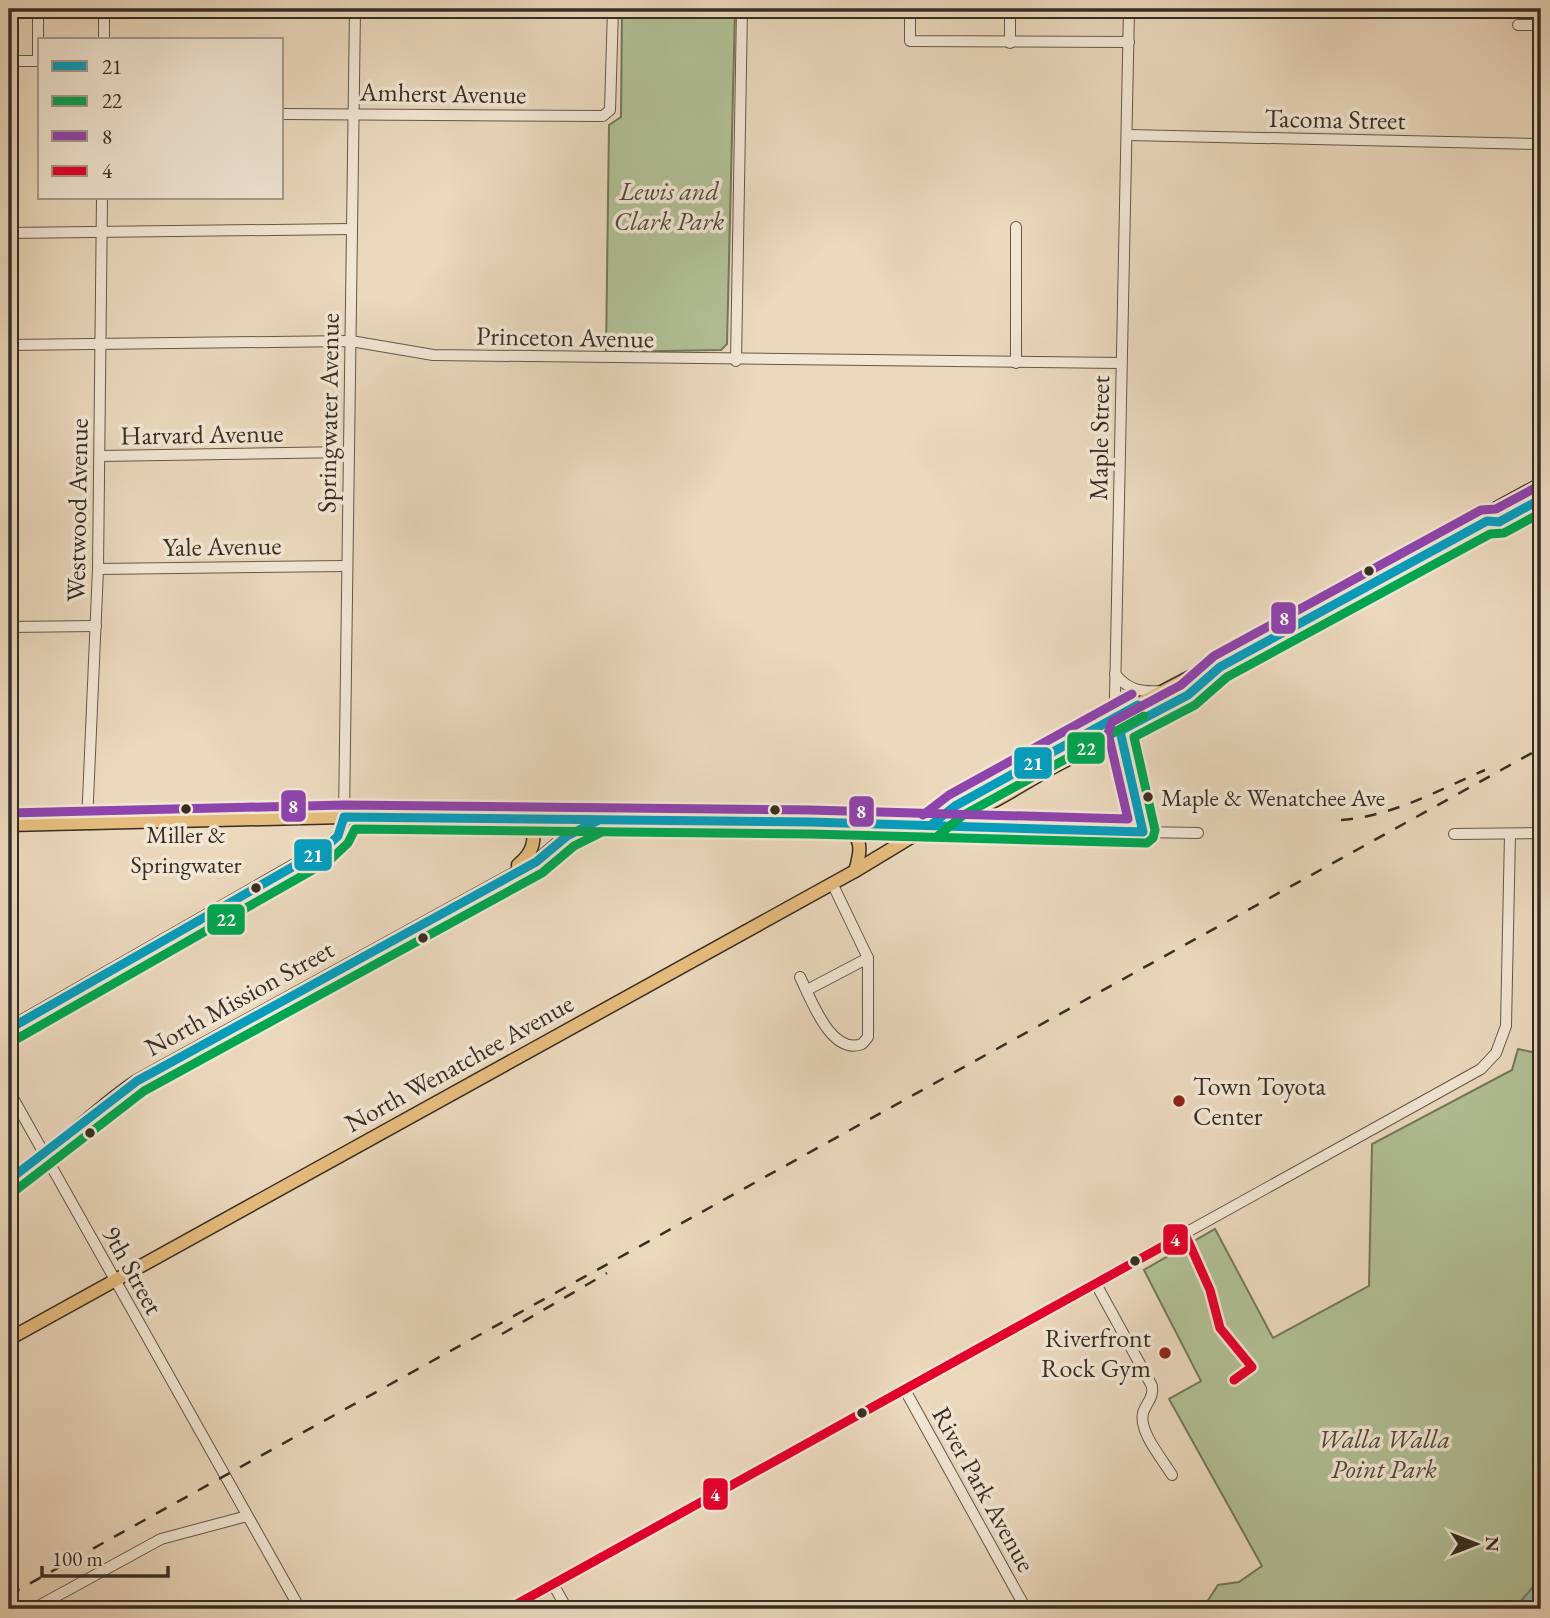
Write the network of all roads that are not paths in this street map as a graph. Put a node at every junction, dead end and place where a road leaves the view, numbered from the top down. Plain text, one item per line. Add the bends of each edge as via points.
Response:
1 (38, 9) edge
2 (104, 9) edge
3 (355, 9) edge
4 (594, 9) edge
5 (613, 9) edge
6 (742, 9) edge
7 (910, 9) edge
8 (1010, 9) edge
9 (1129, 9) edge
10 (1518, 25) dead end
11 (1541, 25) edge
12 (39, 38) edge
13 (104, 38) edge
14 (1129, 42) junction
15 (1010, 43) junction
16 (9, 61) edge
17 (38, 61) edge
18 (354, 113) junction
19 (284, 114) edge
20 (1128, 135) junction
21 (1541, 144) edge
22 (102, 200) edge
23 (1016, 227) dead end
24 (352, 229) junction
25 (102, 231) junction
26 (9, 233) edge
27 (351, 341) junction
28 (100, 344) junction
29 (9, 345) edge
30 (736, 361) junction
31 (1016, 363) junction
32 (1121, 363) junction
33 (348, 452) junction
34 (100, 456) junction
35 (1541, 484) edge
36 (1541, 499) edge
37 (1487, 521) junction
38 (346, 566) junction
39 (98, 569) junction
40 (96, 626) junction
41 (9, 628) edge
42 (1220, 667) junction
43 (1115, 674) junction
44 (1166, 690) junction
45 (1118, 717) junction
46 (1120, 731) junction
47 (344, 817) junction
48 (534, 820) junction
49 (600, 820) junction
50 (87, 823) junction
51 (846, 823) junction
52 (9, 825) edge
53 (931, 825) junction
54 (1143, 832) junction
55 (1198, 833) dead end
56 (1454, 834) dead end
57 (1510, 834) junction
58 (1541, 834) edge
59 (855, 871) junction
60 (506, 878) junction
61 (832, 883) junction
62 (868, 958) junction
63 (800, 977) dead end
64 (807, 990) junction
65 (9, 1029) edge
66 (9, 1091) edge
67 (45, 1156) junction
68 (9, 1180) edge
69 (115, 1280) junction
70 (1096, 1284) junction
71 (9, 1339) edge
72 (905, 1390) junction
73 (1172, 1475) dead end
74 (247, 1516) junction
75 (554, 1584) junction
76 (33, 1609) edge
77 (300, 1609) edge
78 (508, 1609) edge
79 (567, 1609) edge
80 (1026, 1609) edge

1 - 12 street
2 - 13 street
3 - 18 street, Springwater Avenue
4 - 5 street
5 - 18 street, Amherst Avenue via 610,110 603,116
6 - 30 street
7 - 15 street via 909,41
8 - 15 street
9 - 14 street, Maple Street
10 - 11 street
14 - 15 street
14 - 20 street, Maple Street
16 - 17 street
18 - 19 street, Amherst Avenue
18 - 24 street, Springwater Avenue
20 - 21 street, Tacoma Street
20 - 32 street, Maple Street
22 - 25 street, Westwood Avenue
23 - 31 street
24 - 25 street
24 - 27 street, Springwater Avenue
25 - 26 street
25 - 28 street, Westwood Avenue
27 - 28 street, Princeton Avenue
27 - 30 street, Princeton Avenue via 433,355
27 - 33 street, Springwater Avenue
28 - 29 street, Princeton Avenue
28 - 34 street, Westwood Avenue
30 - 31 street, Princeton Avenue
31 - 32 street, Princeton Avenue
32 - 43 street, Maple Street
33 - 34 street, Harvard Avenue
33 - 38 street, Springwater Avenue
34 - 39 street, Westwood Avenue
35 - 37 main road, North Wenatchee Avenue via 1493,510
36 - 37 main road, North Wenatchee Avenue via 1499,522
37 - 42 main road, North Wenatchee Avenue
38 - 39 street, Yale Avenue
38 - 47 street, Springwater Avenue
39 - 40 street, Westwood Avenue
40 - 41 street
40 - 50 street, Westwood Avenue
42 - 44 main road, North Wenatchee Avenue
42 - 46 main road, North Wenatchee Avenue via 1188,695
43 - 44 street via 1134,690
43 - 45 street, Maple Street
44 - 45 main road, North Wenatchee Avenue
45 - 46 street, Maple Street
45 - 53 main road, North Wenatchee Avenue via 955,806
46 - 53 main road, North Wenatchee Avenue via 964,817
46 - 54 street, Maple Street
47 - 48 main road
47 - 50 main road
47 - 65 main road via 338,838 324,849
48 - 49 main road
48 - 60 main road, North Mission Street via 531,854
49 - 51 main road
49 - 60 main road, North Mission Street via 567,835 536,862
50 - 52 main road
51 - 53 main road
51 - 59 main road via 862,845
53 - 54 street
53 - 59 main road, North Wenatchee Avenue
54 - 55 street
56 - 57 street
57 - 58 street
57 - 70 street via 1506,1026 1492,1059 1469,1077
59 - 61 main road, North Wenatchee Avenue
60 - 67 main road, North Mission Street via 137,1081 105,1102
61 - 62 street
61 - 69 main road, North Wenatchee Avenue
62 - 64 street
62 - 64 street via 868,1037 862,1044 840,1042
63 - 64 street
66 - 67 street, 9th Street
67 - 68 main road, North Mission Street
67 - 69 street, 9th Street
69 - 71 main road, North Wenatchee Avenue
69 - 74 street, 9th Street
70 - 72 street
70 - 73 street via 1152,1386 1143,1423
72 - 75 street
72 - 80 street, River Park Avenue
74 - 76 street via 161,1539
74 - 77 street, 9th Street
75 - 78 street
75 - 79 street

